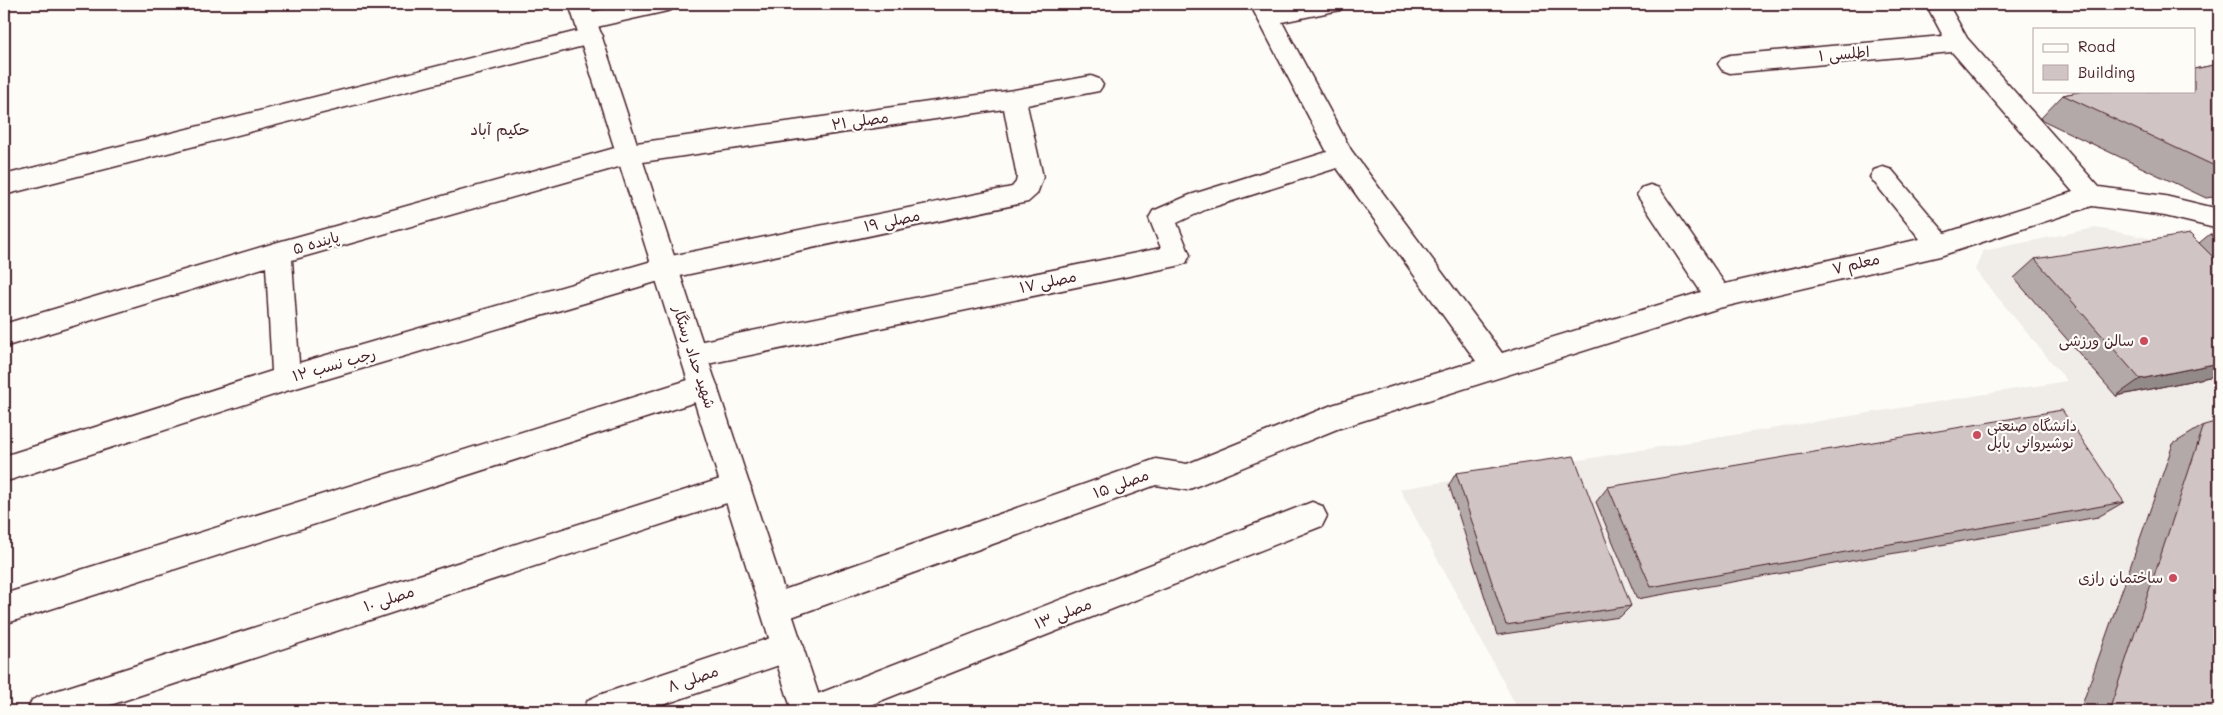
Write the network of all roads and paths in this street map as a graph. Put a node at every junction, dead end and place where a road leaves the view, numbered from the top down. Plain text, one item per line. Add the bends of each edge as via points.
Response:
1 (663, 4) edge
2 (1332, 4) edge
3 (1937, 4) edge
4 (1265, 10) edge
5 (585, 20) edge
6 (1958, 43) junction
7 (1730, 64) dead end
8 (1092, 85) dead end
9 (1014, 99) junction
10 (629, 154) junction
11 (1342, 157) junction
12 (1883, 177) dead end
13 (4, 185) edge
14 (1650, 195) dead end
15 (2092, 196) junction
16 (2219, 219) edge
17 (1940, 244) junction
18 (278, 253) junction
19 (666, 268) junction
20 (1718, 297) junction
21 (4, 335) edge
22 (694, 355) junction
23 (1496, 367) junction
24 (286, 379) junction
25 (704, 387) junction
26 (4, 469) edge
27 (736, 487) junction
28 (1312, 516) dead end
29 (775, 608) junction
30 (4, 609) edge
31 (788, 647) junction
32 (42, 711) edge
33 (599, 711) edge
34 (808, 711) edge
35 (814, 711) edge

1 - 5 street
2 - 4 street
3 - 6 street
4 - 11 street
5 - 10 street, شهید حداد رستگار
5 - 13 street
6 - 7 street, اطلسی ۱
6 - 15 street
8 - 9 street, مصلی ۲۱
9 - 10 street, مصلی ۲۱
9 - 19 street, مصلی ۱۹ via 1030,177 1028,187 1019,195
10 - 18 street, پاینده ۵
10 - 19 street, شهید حداد رستگار
11 - 22 street, مصلی ۱۷ via 1199,202 1162,218 1177,255
11 - 23 street
12 - 17 street
14 - 20 street
15 - 16 street, معلم ۷ via 2165,206
15 - 17 street, معلم ۷
17 - 20 street, معلم ۷
18 - 21 street, پاینده ۵
18 - 24 street
19 - 22 street, شهید حداد رستگار
19 - 24 street, رجب نسب ۱۲
20 - 23 street, معلم ۷
22 - 25 street, شهید حداد رستگار
23 - 29 street, مصلی ۱۵ via 1332,418 1187,477 1156,472
24 - 26 street, رجب نسب ۱۲
25 - 27 street, شهید حداد رستگار
25 - 30 street
27 - 29 street, شهید حداد رستگار
27 - 32 street, مصلی ۱۰
28 - 35 street, مصلی ۱۳
29 - 31 street, شهید حداد رستگار
31 - 33 street, مصلی ۸
31 - 34 street, شهید حداد رستگار

